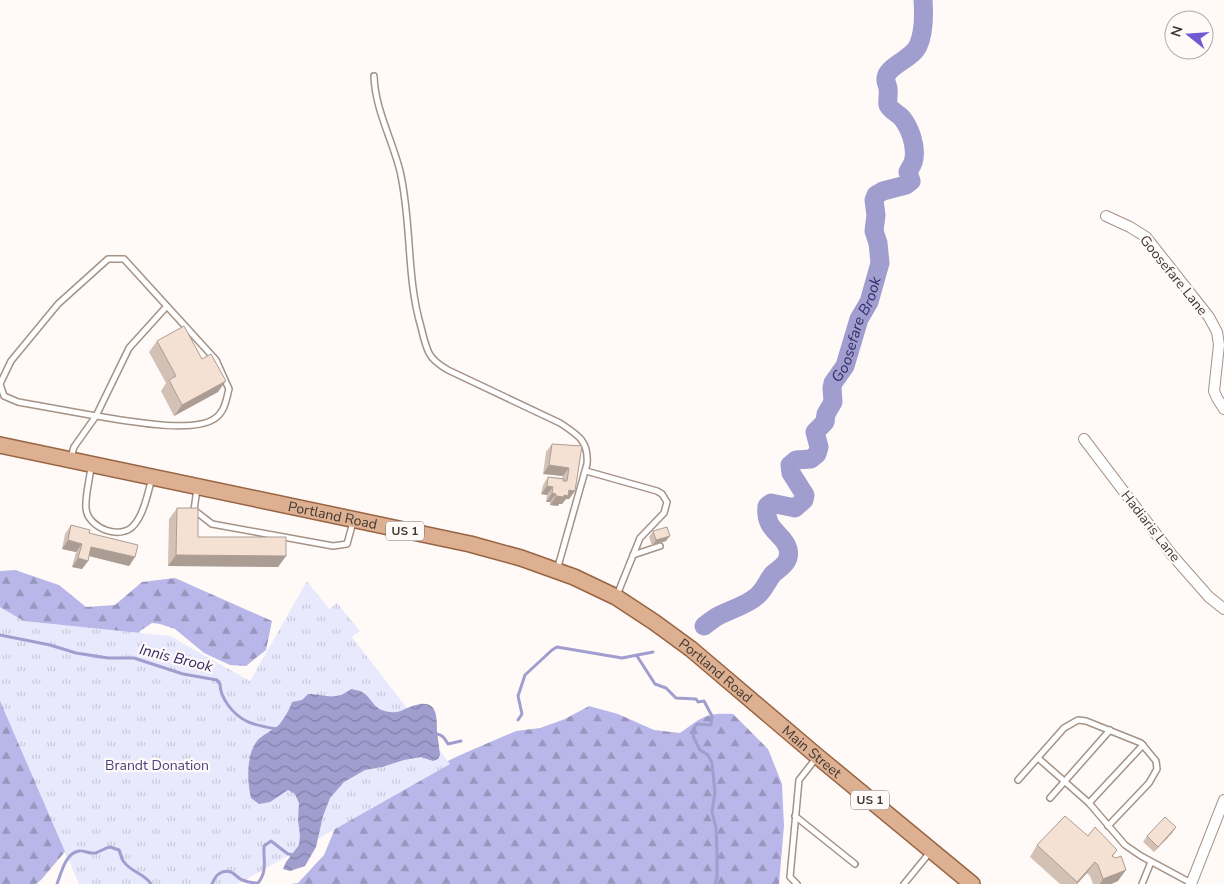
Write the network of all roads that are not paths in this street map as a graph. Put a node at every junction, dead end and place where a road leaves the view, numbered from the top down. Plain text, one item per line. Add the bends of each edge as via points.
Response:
1 (374, 76) dead end
2 (1106, 216) dead end
3 (167, 306) junction
4 (1224, 409) edge
5 (96, 416) junction
6 (1084, 438) dead end
7 (0, 445) edge
8 (70, 460) junction
9 (92, 465) junction
10 (586, 471) junction
11 (152, 478) junction
12 (198, 488) junction
13 (353, 520) junction
14 (660, 546) edge
15 (633, 555) junction
16 (557, 570) junction
17 (616, 597) junction
18 (1224, 609) edge
19 (769, 714) joint
20 (1110, 730) junction
21 (1143, 745) junction
22 (817, 756) junction
23 (1038, 758) junction
24 (1018, 780) dead end
25 (1064, 782) junction
26 (1050, 798) dead end
27 (1224, 800) edge
28 (1089, 804) junction
29 (795, 816) junction
30 (1108, 826) junction
31 (931, 851) junction
32 (1151, 862) junction
33 (855, 864) dead end
34 (1191, 883) edge
35 (797, 884) edge
36 (904, 884) edge
37 (972, 884) edge
38 (1142, 884) edge

1 - 10 lane via 374,92 400,172 415,307 429,353 448,370 548,416 575,433 588,450
2 - 4 street, Goosefare Lane via 1146,237 1215,326 1219,345 1214,391
3 - 5 lane via 129,348
3 - 5 lane via 216,360 229,389 223,410 214,420 189,427
3 - 5 lane via 124,259 108,259 58,304 11,361 0,384 4,396 18,402
5 - 8 lane via 74,447
6 - 18 street, Hadiaris Lane via 1178,561 1209,597
7 - 8 main road, Portland Road / US 1
8 - 9 main road, Portland Road / US 1
9 - 11 main road, Portland Road / US 1
9 - 11 lane via 86,509 90,522 102,529 122,532 134,526 145,504
10 - 15 lane via 657,491 665,498 664,513 640,538
10 - 16 lane
11 - 12 main road, Portland Road / US 1
12 - 13 main road, Portland Road / US 1
12 - 13 lane via 194,510 212,524 333,546 347,544
13 - 16 main road, Portland Road / US 1 via 498,551
14 - 15 lane
15 - 17 lane
16 - 17 main road, Portland Road / US 1
17 - 19 main road, Portland Road / US 1 via 672,634
19 - 22 main road, Main Street / US 1
20 - 21 lane
20 - 23 lane via 1086,721 1075,721 1064,728
20 - 25 lane
21 - 28 lane
21 - 30 lane via 1156,761 1158,769
22 - 29 lane via 799,780
22 - 31 main road, Main Street / US 1
23 - 24 lane
23 - 25 lane
25 - 26 lane
25 - 28 lane
27 - 34 street
28 - 30 lane
29 - 33 lane
29 - 35 lane via 790,877
30 - 32 lane via 1125,845
31 - 36 lane
31 - 37 main road, Main Street / US 1
32 - 34 lane
32 - 38 lane

